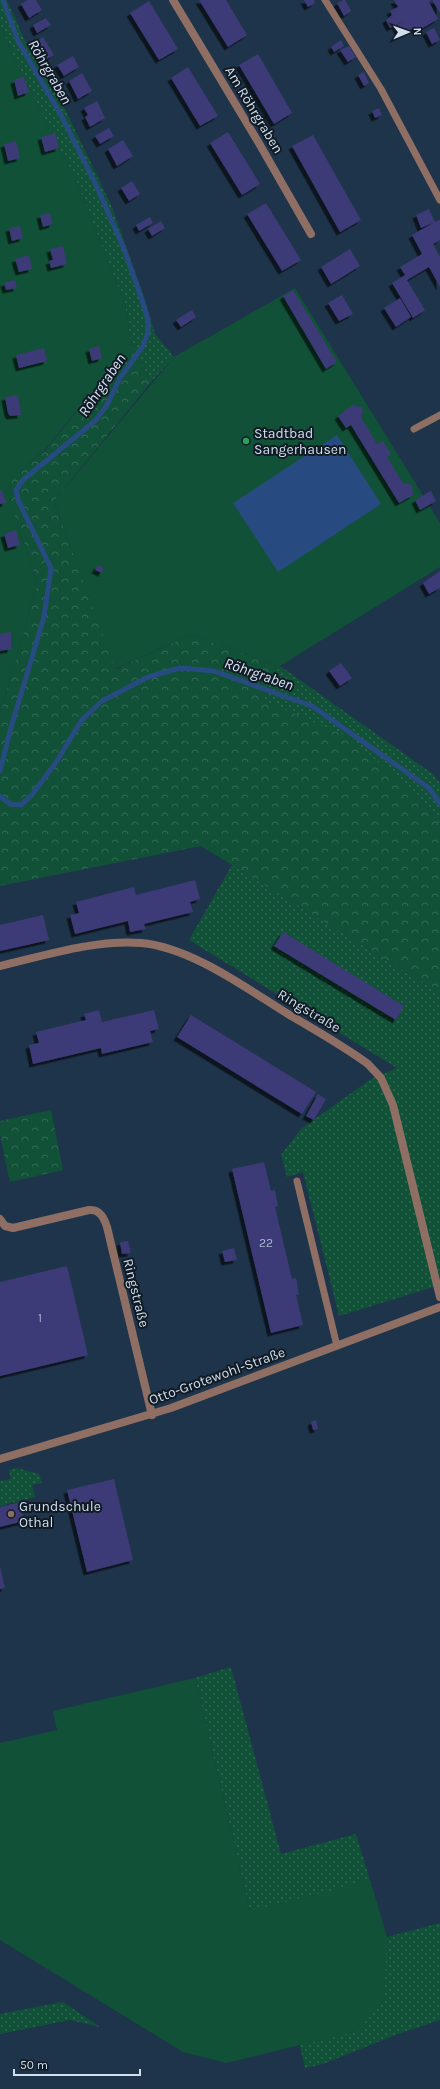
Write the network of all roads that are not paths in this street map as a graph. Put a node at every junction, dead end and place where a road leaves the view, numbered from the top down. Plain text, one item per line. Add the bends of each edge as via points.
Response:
1 (173, 0) edge
2 (325, 0) edge
3 (440, 200) edge
4 (311, 234) dead end
5 (440, 415) edge
6 (414, 429) dead end
7 (0, 966) edge
8 (297, 1181) dead end
9 (0, 1218) edge
10 (440, 1297) edge
11 (440, 1307) edge
12 (337, 1346) junction
13 (152, 1415) junction
14 (0, 1459) edge

1 - 4 street, Am Röhrgraben
2 - 3 lane via 381,89
5 - 6 lane
7 - 10 street, Ringstraße via 98,946 131,943 158,946 180,953 223,975 368,1064 381,1078 393,1105
8 - 12 lane
9 - 13 street, Ringstraße via 5,1226 15,1228 86,1210 95,1210 101,1214 107,1228
11 - 12 street, Otto-Grotewohl-Straße
12 - 13 street, Otto-Grotewohl-Straße
13 - 14 street, Otto-Grotewohl-Straße

